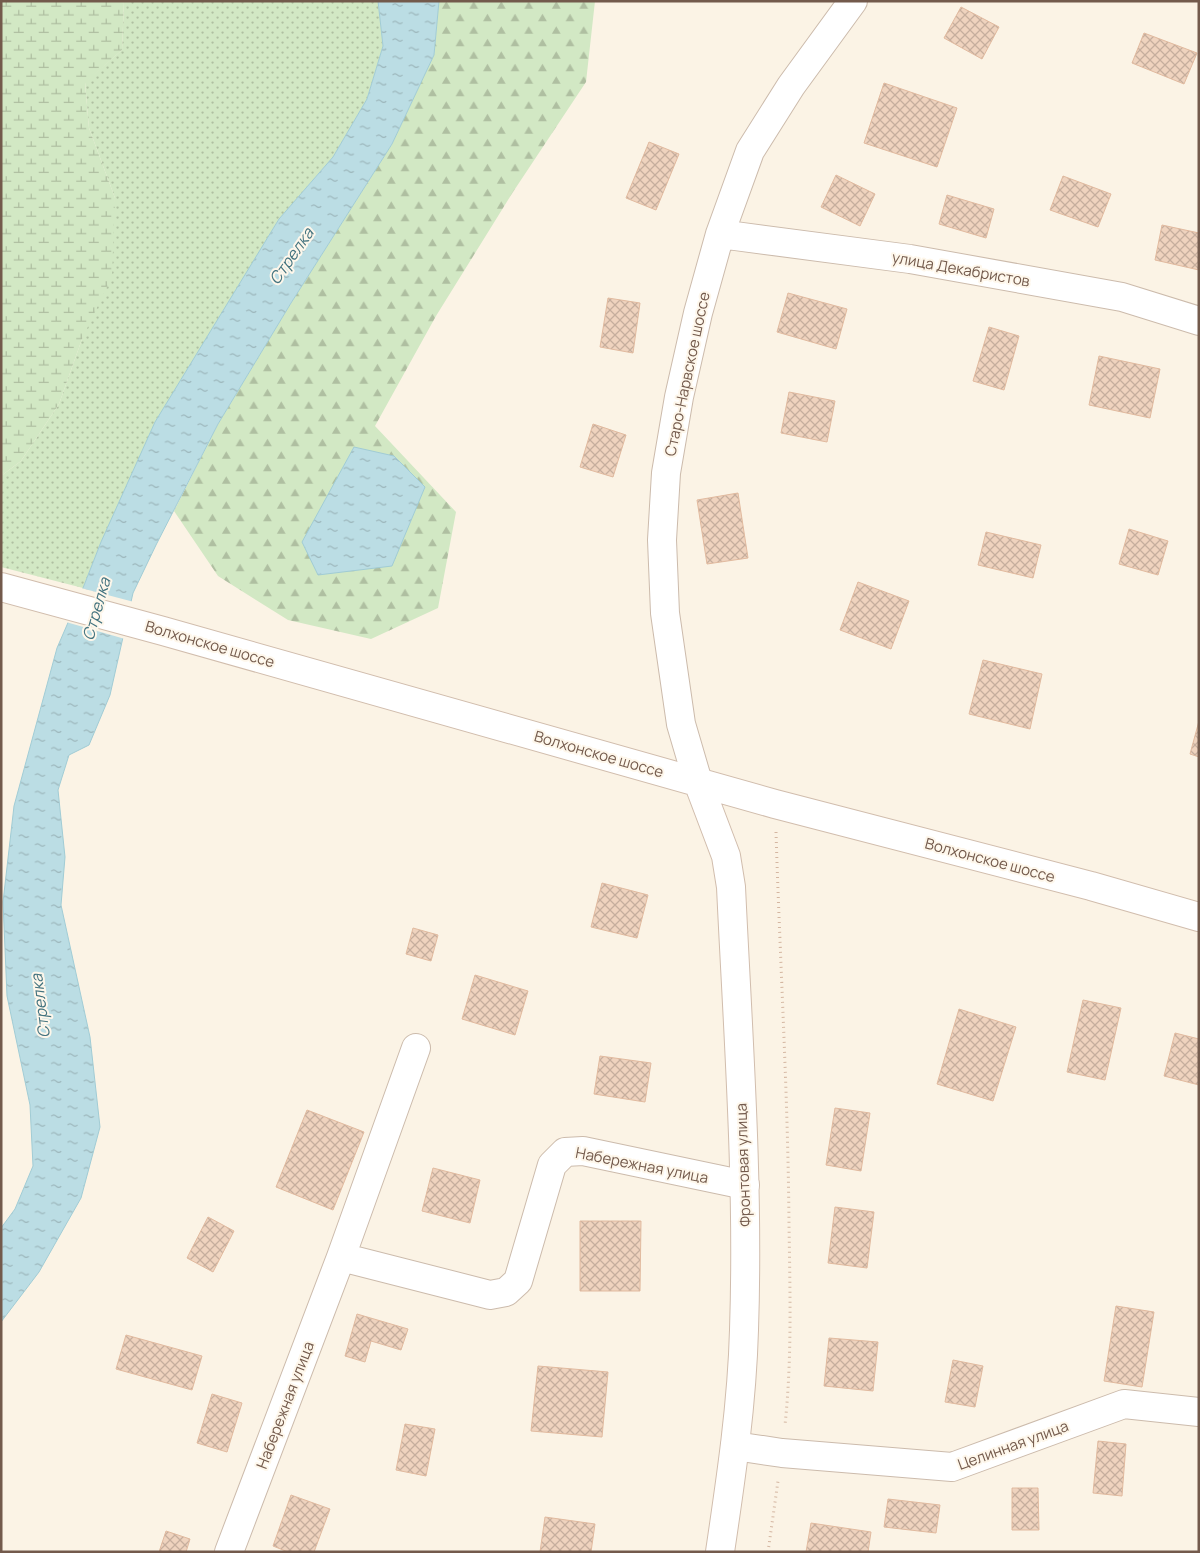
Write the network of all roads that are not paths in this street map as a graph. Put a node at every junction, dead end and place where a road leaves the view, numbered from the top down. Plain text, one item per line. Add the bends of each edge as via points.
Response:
1 (853, 1) edge
2 (720, 234) junction
3 (1199, 321) edge
4 (1, 587) edge
5 (698, 782) junction
6 (1199, 917) edge
7 (416, 1048) dead end
8 (745, 1185) junction
9 (341, 1257) junction
10 (1199, 1412) edge
11 (735, 1446) junction
12 (230, 1552) edge
13 (720, 1552) edge

1 - 2 street, Старо-Нарвское шоссе via 791,86 750,151
2 - 3 street, улица Декабристов via 910,259 1122,297
2 - 5 street, Старо-Нарвское шоссе via 678,397 666,473 662,540 664,613 682,724
4 - 5 street, Волхонское шоссе
5 - 6 street, Волхонское шоссе
5 - 8 street, Фронтовая улица via 726,856 731,887
7 - 9 street, Набережная улица
8 - 9 street, Набережная улица via 583,1151 565,1152 552,1165 518,1281 506,1292 490,1295
8 - 11 street, Фронтовая улица via 744,1331
9 - 12 street, Набережная улица
10 - 11 street, Целинная улица via 1124,1404 952,1467
11 - 13 street, Фронтовая улица

